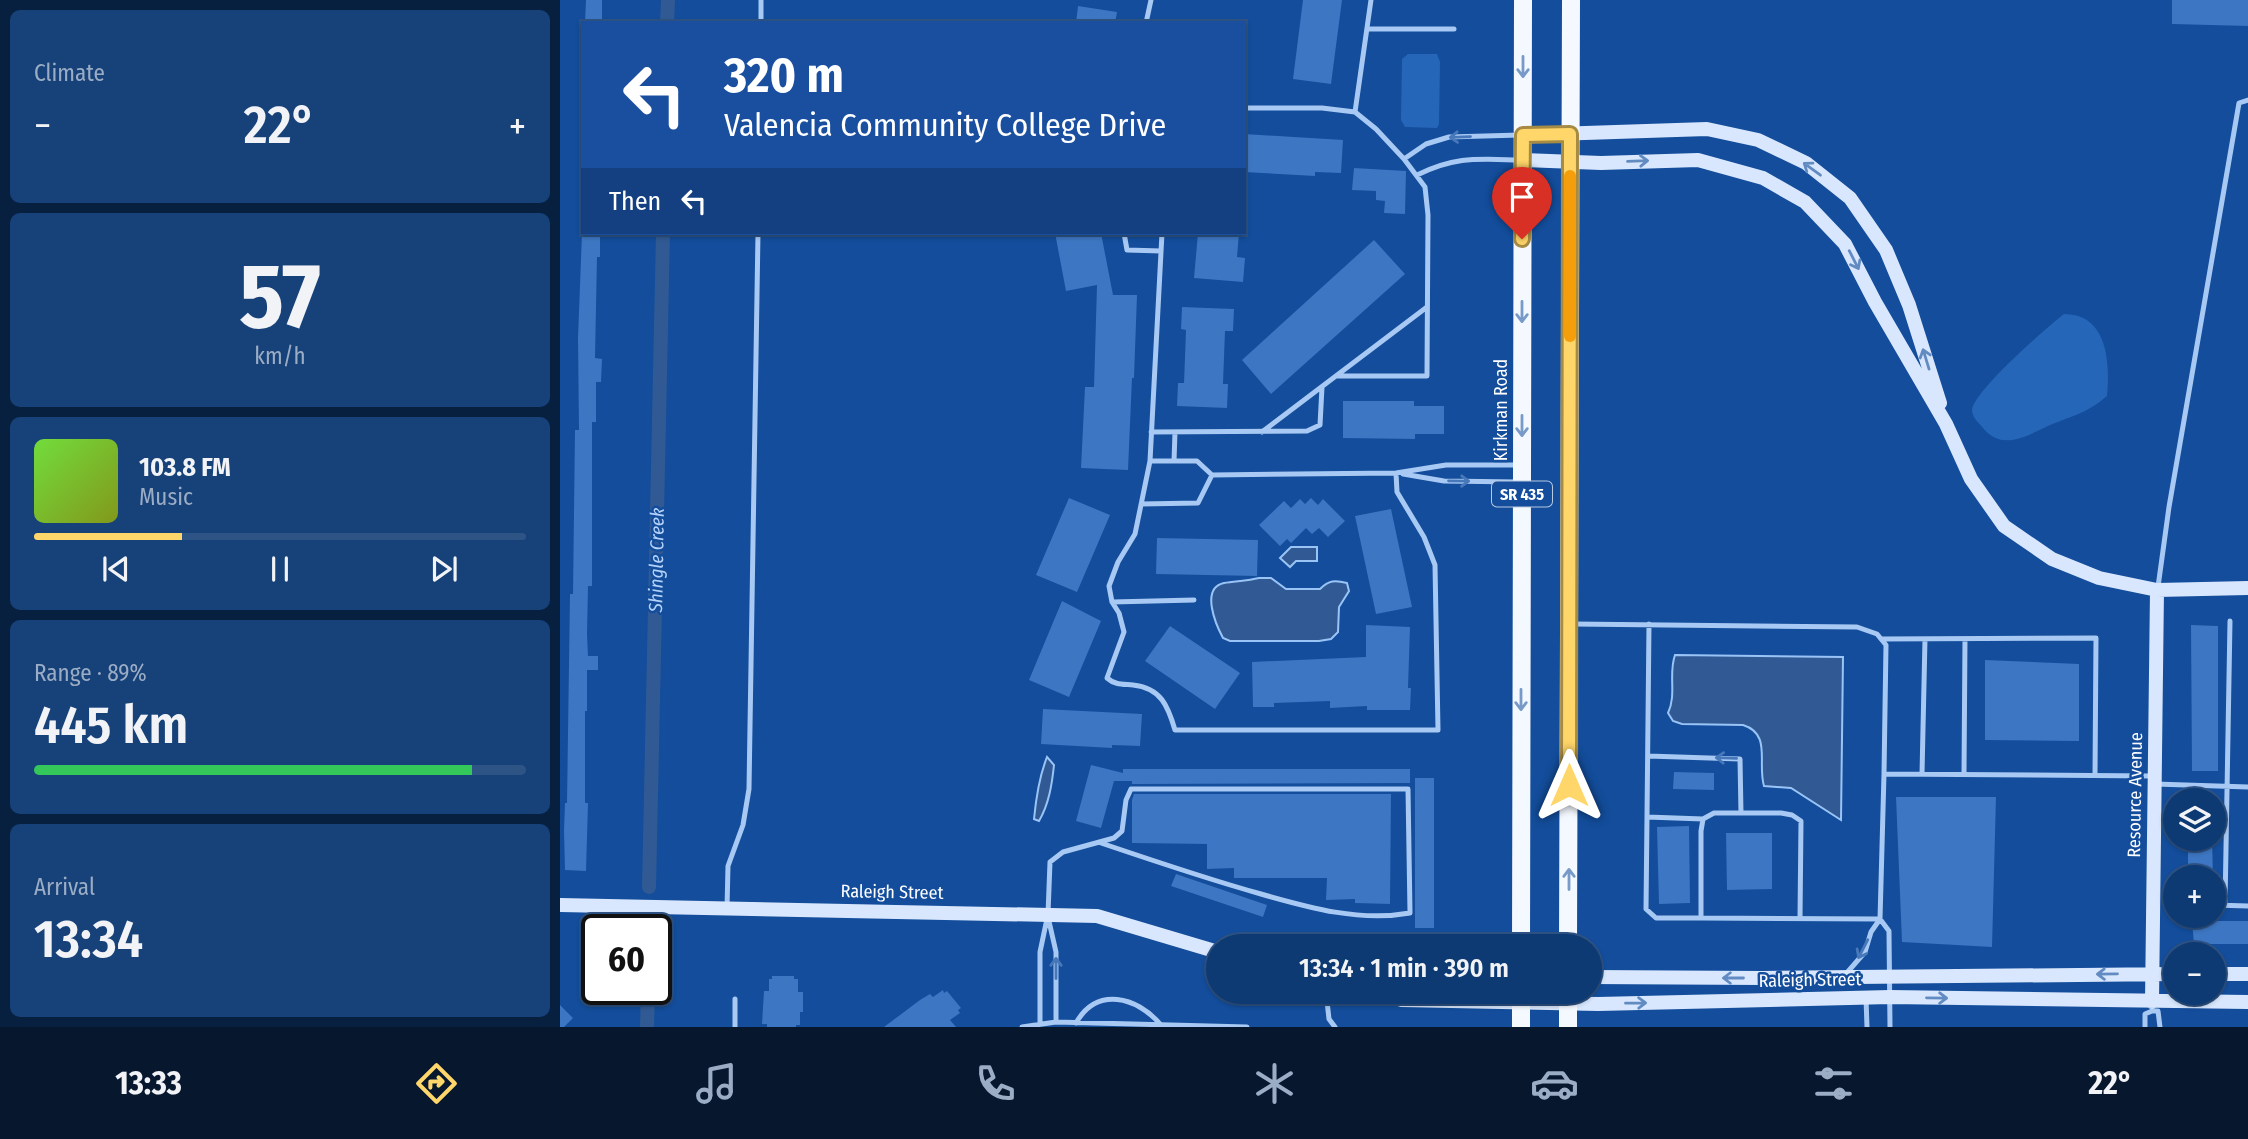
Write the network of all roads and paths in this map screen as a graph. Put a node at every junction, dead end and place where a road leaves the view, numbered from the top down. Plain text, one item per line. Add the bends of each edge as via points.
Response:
1 (761, 0) edge
2 (1151, 0) edge
3 (1371, 0) edge
4 (1523, 0) edge
5 (1570, 0) edge
6 (761, 21) edge
7 (1146, 21) edge
8 (1368, 29) junction
9 (1454, 29) dead end
10 (2248, 100) edge
11 (1246, 108) edge
12 (1354, 111) junction
13 (1570, 134) junction
14 (1523, 135) junction
15 (1404, 159) junction
16 (1523, 160) junction
17 (1570, 162) junction
18 (1417, 175) junction
19 (758, 235) edge
20 (1124, 235) edge
21 (1162, 235) edge
22 (1161, 250) junction
23 (1427, 307) junction
24 (1336, 376) junction
25 (1322, 387) junction
26 (1946, 424) junction
27 (1151, 432) junction
28 (1175, 432) junction
29 (1262, 432) junction
30 (1150, 461) junction
31 (1174, 461) junction
32 (1396, 473) junction
33 (1522, 474) junction
34 (1212, 475) junction
35 (1141, 504) junction
36 (2248, 589) edge
37 (2157, 590) junction
38 (1194, 600) dead end
39 (1112, 602) junction
40 (2230, 621) dead end
41 (1569, 624) junction
42 (1649, 625) junction
43 (1881, 639) junction
44 (1924, 639) junction
45 (1965, 639) junction
46 (1648, 756) junction
47 (1884, 774) junction
48 (1922, 774) junction
49 (1964, 774) junction
50 (2095, 775) junction
51 (2155, 780) junction
52 (2227, 786) junction
53 (2248, 787) edge
54 (1741, 813) junction
55 (1647, 817) junction
56 (1703, 819) junction
57 (1101, 843) junction
58 (2226, 865) edge
59 (560, 905) edge
60 (2226, 905) edge
61 (2248, 906) edge
62 (727, 908) junction
63 (1048, 914) junction
64 (1702, 918) junction
65 (1800, 918) junction
66 (1880, 919) junction
67 (1521, 934) edge
68 (1568, 934) edge
69 (1206, 948) edge
70 (2152, 974) junction
71 (2163, 974) edge
72 (2226, 974) edge
73 (2248, 974) edge
74 (1602, 977) edge
75 (1843, 977) junction
76 (1889, 977) junction
77 (1040, 988) junction
78 (1056, 988) junction
79 (1890, 997) junction
80 (1602, 998) edge
81 (1866, 998) junction
82 (735, 999) dead end
83 (2248, 1003) edge
84 (1327, 1004) edge
85 (1521, 1004) edge
86 (1568, 1004) edge
87 (2152, 1006) junction
88 (1040, 1023) junction
89 (1056, 1023) junction
90 (1076, 1023) junction
91 (1161, 1024) junction
92 (735, 1027) edge
93 (1022, 1027) edge
94 (1247, 1027) edge
95 (1335, 1027) edge
96 (1521, 1027) edge
97 (1568, 1027) edge
98 (1867, 1027) edge
99 (1889, 1027) edge
100 (2145, 1027) edge
101 (2160, 1027) edge

1 - 6 lane
2 - 7 lane
3 - 8 lane
4 -> 14 main road, Kirkman Road / SR 435
5 - 13 main road, SR 435
8 - 9 lane
8 - 12 lane
10 - 37 lane via 2239,103
11 - 12 lane
12 - 15 lane
13 - 14 street
13 - 17 main road, SR 435
26 -> 13 street via 1909,305 1886,250 1850,198 1805,163 1758,140 1707,129
14 -> 15 lane via 1449,137 1426,144
14 - 16 main road, Kirkman Road / SR 435
15 - 18 lane
16 - 17 street
16 - 18 lane via 1460,159
16 -> 33 main road, Kirkman Road / SR 435
17 -> 26 street via 1698,160 1763,178 1805,202 1845,244
17 - 41 main road, SR 435
18 - 23 lane via 1425,187 1428,215
19 - 62 lane via 749,789 743,825 728,866
20 - 22 lane via 1127,250
21 - 22 lane
22 - 27 lane
23 - 24 lane
23 - 24 lane via 1427,376
24 - 25 lane
25 - 29 lane
25 - 29 lane via 1320,425 1307,431
26 - 37 street via 1971,479 2004,526 2052,559 2099,578
27 - 28 lane
27 - 30 lane
28 - 29 lane
28 - 31 lane
30 - 31 lane
30 - 35 lane
31 - 34 lane via 1197,461
32 -> 33 lane via 1444,481
32 - 33 lane via 1446,465
32 - 34 lane
32 - 39 lane via 1396,492 1435,565 1438,730 1175,730 1170,711 1148,687 1114,684 1107,678 1124,632
33 -> 67 main road, Kirkman Road / SR 435
34 - 35 lane via 1198,503
35 - 39 lane via 1135,534 1109,586
36 - 37 street
37 - 51 street, Resource Avenue
38 - 39 lane
40 - 52 lane
41 - 42 lane
68 -> 41 main road, SR 435
42 - 43 lane via 1857,626
42 - 46 lane
43 - 44 lane
43 - 47 lane via 1886,645
44 - 45 lane
44 - 48 lane
45 - 49 lane
45 - 50 lane via 2096,638
54 -> 46 lane via 1740,759
46 - 55 lane
47 - 48 lane
47 - 66 lane
48 - 49 lane
49 - 50 lane
50 - 51 lane
51 - 52 lane
51 - 70 street, Resource Avenue
52 - 53 lane
52 - 58 lane
54 - 56 lane via 1714,813
54 - 65 lane via 1781,813 1801,821
55 - 56 lane
55 - 64 lane via 1646,909 1656,918
56 - 64 lane
57 - 57 lane via 1312,908 1351,915 1410,913 1408,789 1131,789 1122,831
57 - 63 lane via 1063,852 1050,862
59 - 62 street, Raleigh Street
60 - 61 lane
62 - 63 street, Raleigh Street
63 - 69 street, Raleigh Street via 1097,916
63 - 77 lane via 1040,952
78 -> 63 lane via 1056,952
64 - 65 lane
65 - 66 lane
66 -> 75 lane via 1865,951
66 - 76 lane via 1889,930
70 - 71 street, Raleigh Street
70 -> 76 street, Raleigh Street
70 - 87 street, Resource Avenue
72 - 73 street
75 -> 74 street, Raleigh Street
75 - 76 street, Raleigh Street
76 - 79 lane
77 - 78 lane
77 - 88 lane
78 - 89 lane
79 - 81 street, Raleigh Street
79 -> 87 street, Raleigh Street
79 - 99 lane
80 -> 81 street, Raleigh Street
81 - 98 lane
82 - 92 lane
83 - 87 street, Raleigh Street
84 - 95 lane
85 - 96 main road
86 - 97 main road
87 - 100 lane via 2145,1014
87 - 101 lane via 2160,1016
88 - 89 lane
88 - 93 lane
89 - 90 lane
90 - 91 lane
90 - 91 lane via 1096,1002 1116,999 1135,1003
91 - 94 lane

